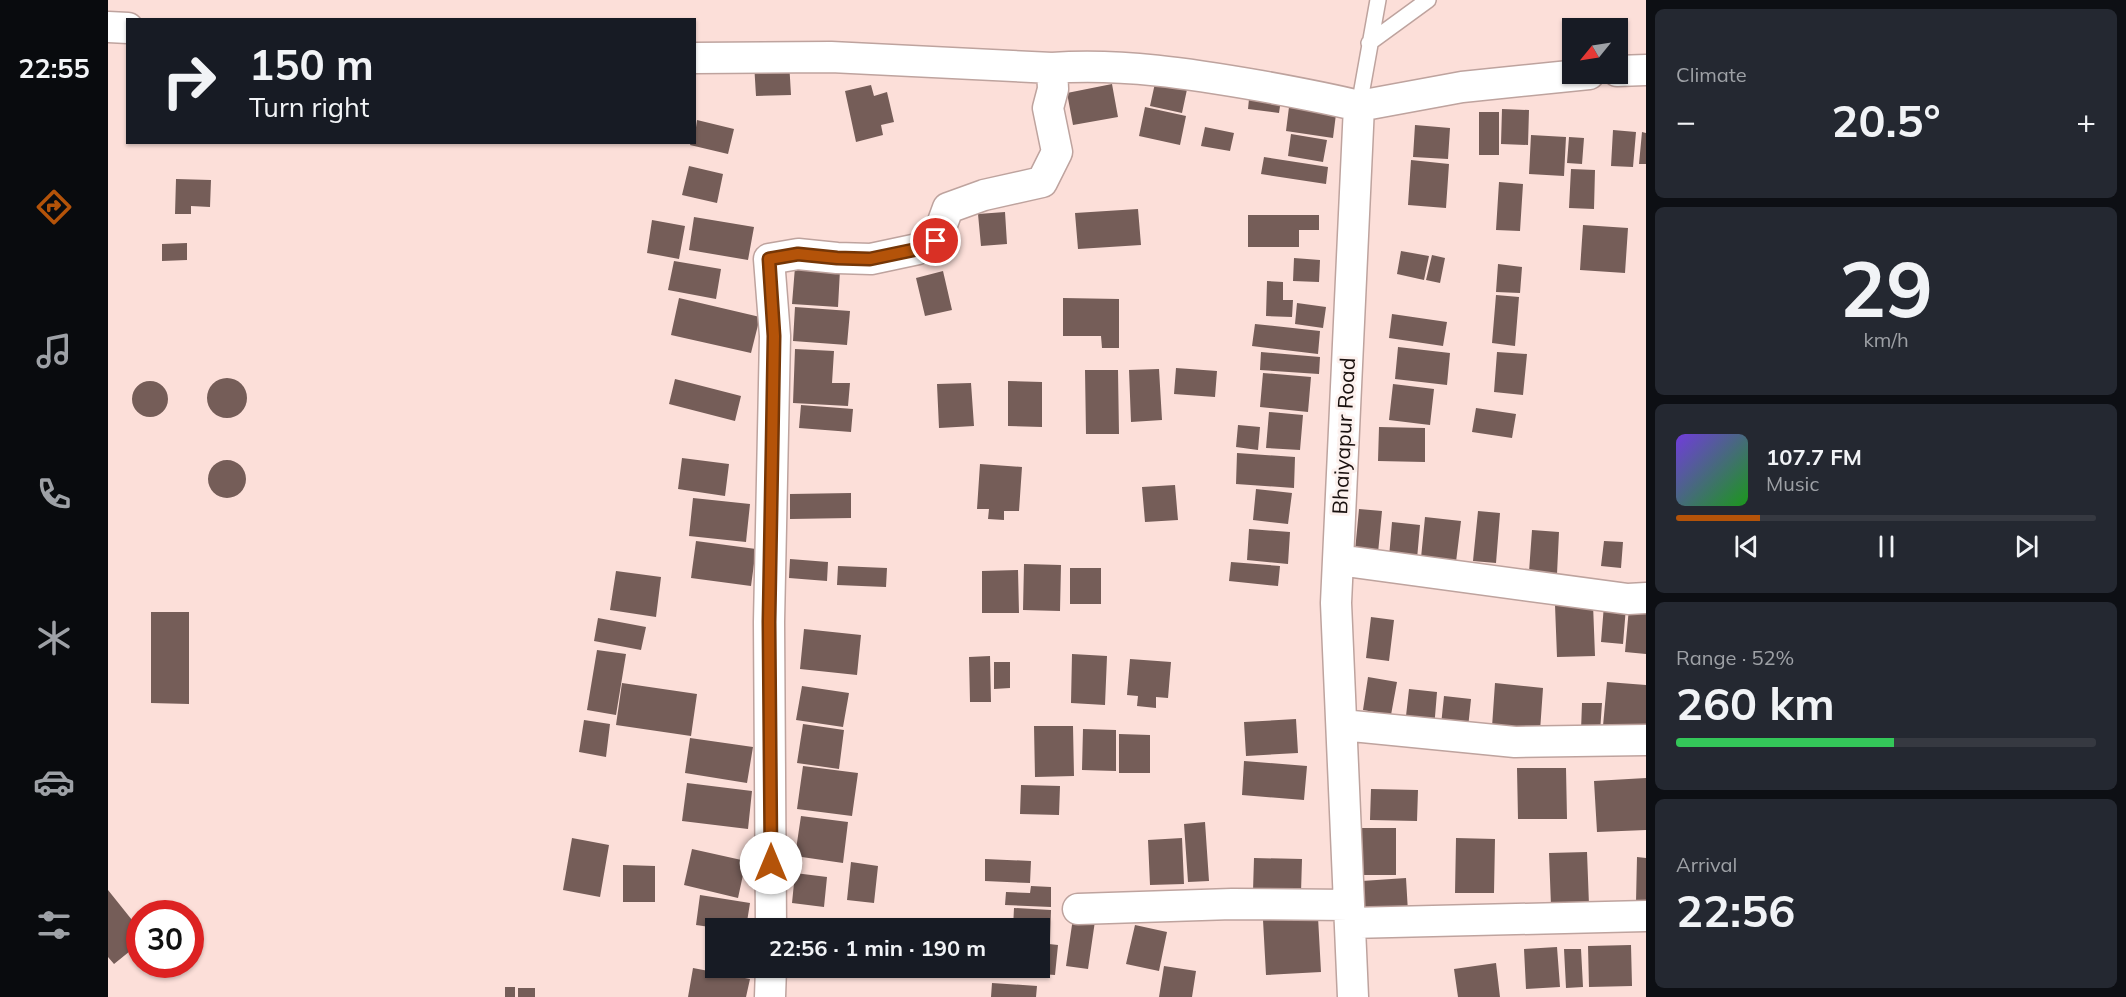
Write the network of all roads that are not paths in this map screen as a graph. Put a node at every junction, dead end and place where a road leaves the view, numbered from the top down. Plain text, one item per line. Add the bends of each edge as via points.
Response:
1 (1378, 0) edge
2 (1428, 0) edge
3 (108, 27) edge
4 (126, 28) edge
5 (1369, 43) junction
6 (696, 58) edge
7 (1052, 68) junction
8 (1628, 70) edge
9 (1646, 70) edge
10 (1562, 77) edge
11 (1359, 106) junction
12 (1338, 560) junction
13 (1646, 598) edge
14 (1342, 725) junction
15 (1646, 740) edge
16 (1078, 909) dead end
17 (1349, 914) junction
18 (1646, 916) edge
19 (771, 918) edge
20 (771, 978) edge
21 (770, 997) edge
22 (1353, 997) edge

1 - 5 lane
2 - 5 lane
3 - 4 street
5 - 11 lane
6 - 7 street via 831,57
7 - 11 street via 1143,68
7 - 19 street via 1053,89 1048,108 1058,152 1042,182 948,208 936,241 918,249 870,259 798,254 769,259 774,336 769,622
8 - 9 street
10 - 11 street via 1462,87
11 - 12 street, Bhaiyapur Road
12 - 13 street via 1628,599
12 - 14 street, Bhaiyapur Road via 1336,603
14 - 15 street via 1515,742
14 - 17 street, Bhaiyapur Road
16 - 17 street via 1232,904
17 - 18 street
17 - 22 street, Bhaiyapur Road
20 - 21 street

